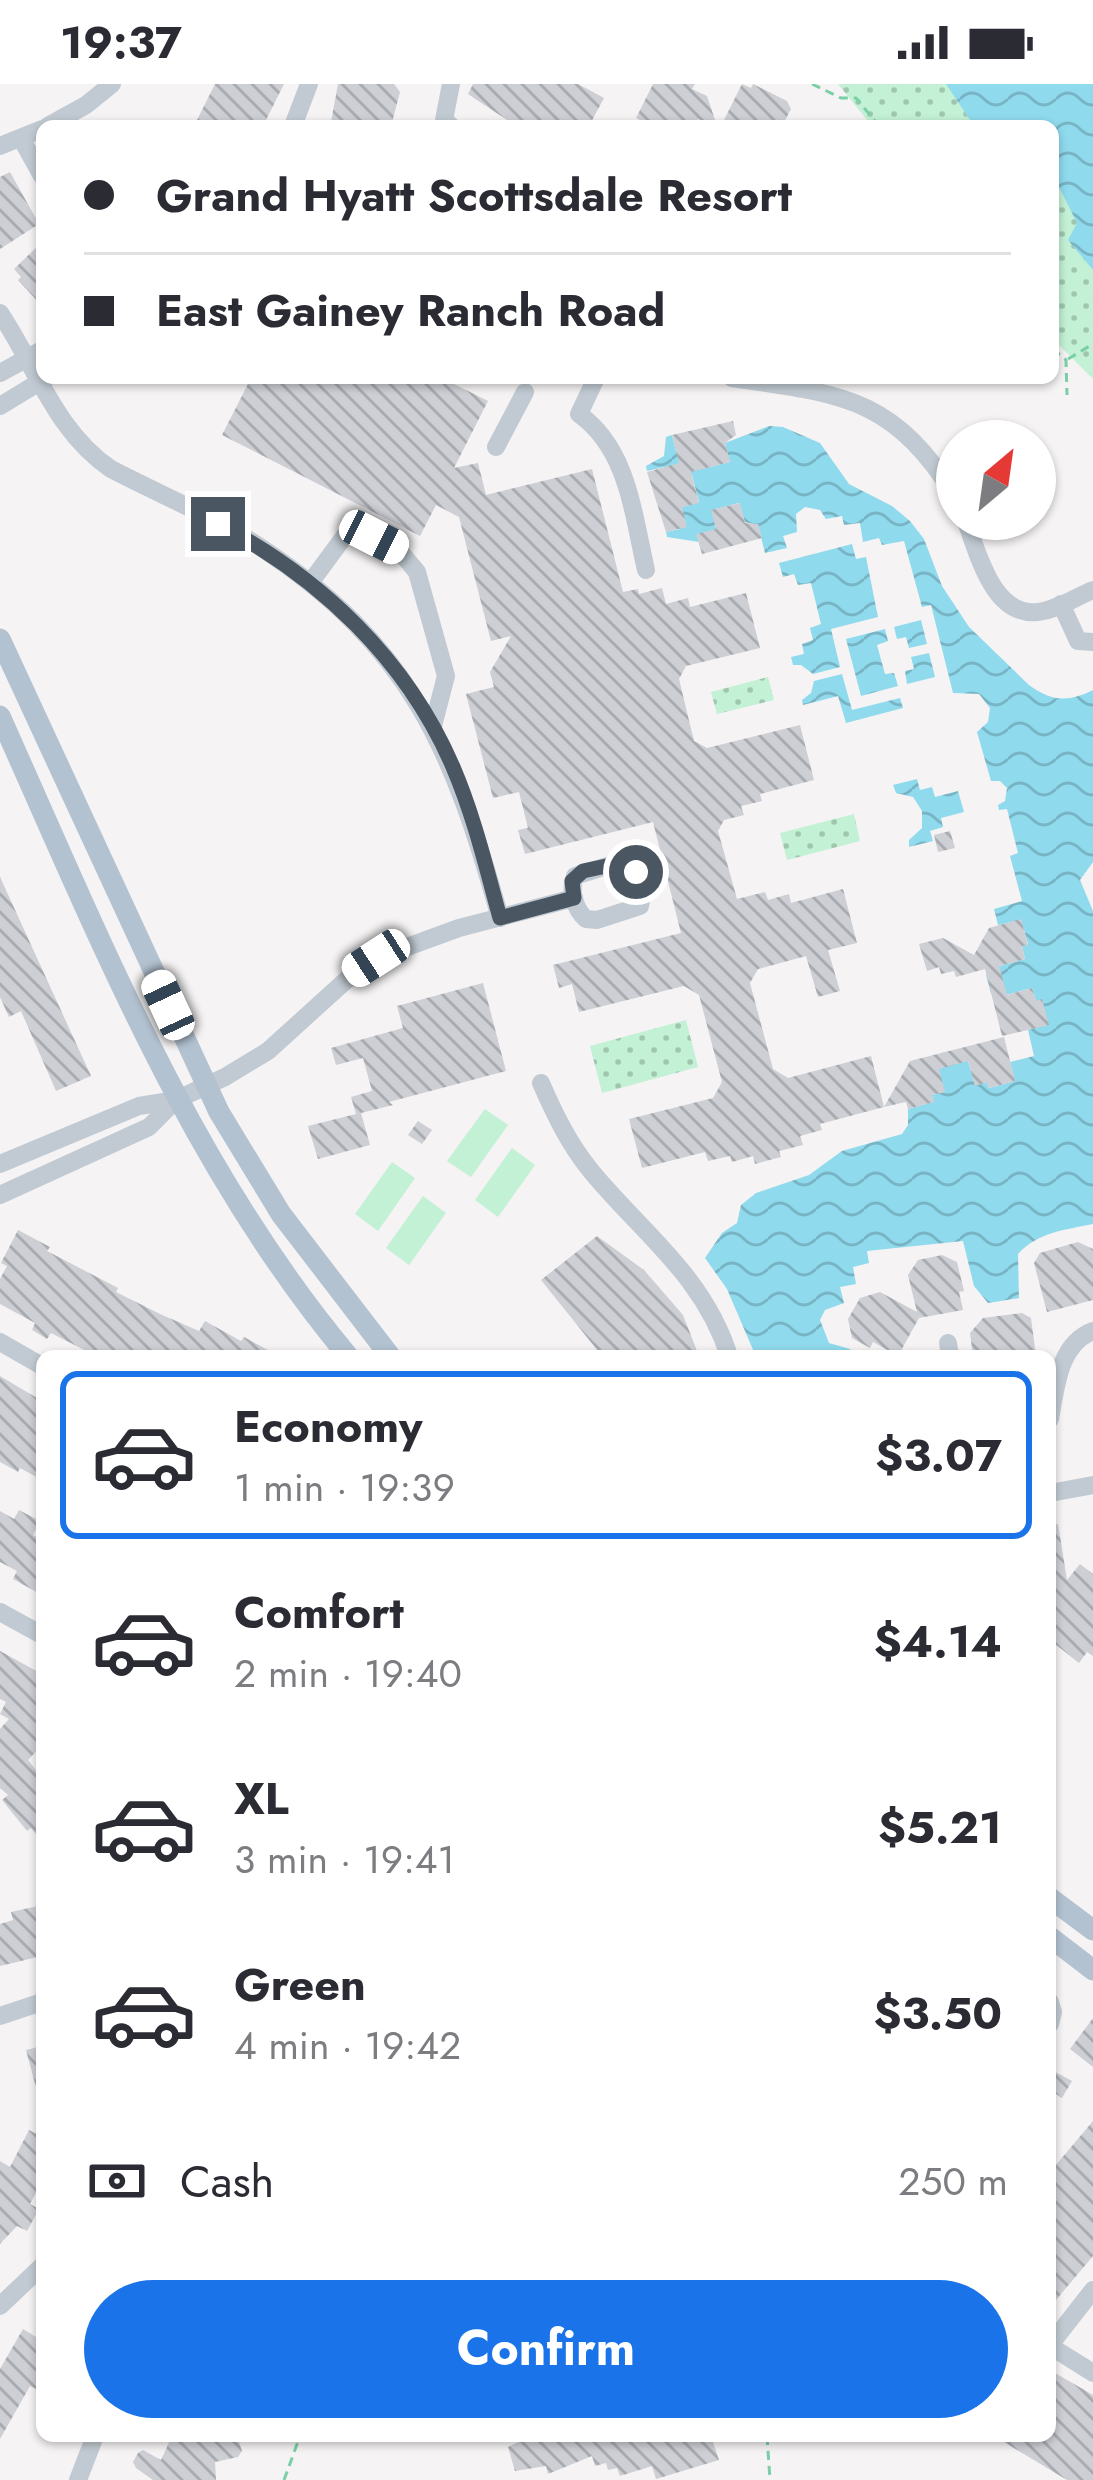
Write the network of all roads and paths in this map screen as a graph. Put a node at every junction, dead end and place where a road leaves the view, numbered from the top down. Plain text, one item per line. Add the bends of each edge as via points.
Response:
1 (112, 84) edge
2 (309, 84) edge
3 (451, 84) edge
4 (812, 84) edge
5 (59, 120) edge
6 (295, 120) edge
7 (448, 120) edge
8 (874, 120) edge
9 (36, 133) edge
10 (22, 140) junction
11 (0, 146) edge
12 (36, 165) edge
13 (0, 313) edge
14 (1093, 344) edge
15 (34, 354) edge
16 (1059, 354) edge
17 (1066, 360) junction
18 (0, 374) edge
19 (36, 384) edge
20 (45, 384) edge
21 (593, 384) edge
22 (770, 384) edge
23 (525, 392) dead end
24 (1067, 395) dead end
25 (0, 406) edge
26 (496, 447) dead end
27 (936, 468) edge
28 (975, 540) edge
29 (646, 570) dead end
30 (310, 583) junction
31 (1093, 590) edge
32 (1061, 604) junction
33 (0, 639) edge
34 (1093, 642) edge
35 (0, 716) edge
36 (433, 726) junction
37 (574, 898) dead end
38 (500, 918) junction
39 (541, 1083) dead end
40 (206, 1086) junction
41 (176, 1100) junction
42 (44, 1145) junction
43 (0, 1164) edge
44 (53, 1171) junction
45 (0, 1195) edge
46 (1093, 1330) edge
47 (0, 1342) edge
48 (344, 1350) edge
49 (385, 1350) edge
50 (727, 1350) edge
51 (36, 1363) edge
52 (1056, 1384) edge
53 (1093, 1485) edge
54 (1056, 1492) edge
55 (0, 1612) edge
56 (36, 1632) edge
57 (1056, 1902) edge
58 (1093, 1930) edge
59 (1056, 1942) edge
60 (1093, 1970) edge
61 (36, 2004) edge
62 (0, 2016) edge
63 (36, 2272) edge
64 (1093, 2290) edge
65 (0, 2306) edge
66 (1056, 2338) edge
67 (1056, 2350) edge
68 (1093, 2373) edge
69 (93, 2442) edge
70 (299, 2442) edge
71 (767, 2442) edge
72 (78, 2480) edge
73 (284, 2480) edge
74 (770, 2480) edge

1 - 5 street
2 - 6 street
3 - 7 street
4 - 8 path via 856,98
9 - 10 street
10 - 11 street
10 - 12 street
13 - 15 street
14 - 17 path
15 - 18 street
16 - 17 path
17 - 24 path
19 - 25 street
20 - 30 street via 70,431 98,460 254,543
21 - 29 street via 579,414 623,473
22 - 27 street via 863,405 903,428
23 - 26 street
28 - 32 street via 1001,598 1025,612
30 - 36 street via 380,651
30 - 36 street via 352,526 409,558 446,676
31 - 32 street
32 - 34 street via 1078,641
33 - 40 main road
35 - 41 main road
36 - 38 street via 468,806
37 - 38 street
38 - 40 street via 376,958 268,1052
39 - 50 street via 591,1172 690,1277
40 - 41 street
40 - 49 main road via 281,1214
41 - 42 street via 139,1106
41 - 44 street via 149,1127
41 - 48 main road via 256,1232
42 - 43 street
42 - 44 street
44 - 45 street
46 - 52 street via 1066,1354
47 - 51 street
53 - 54 street
55 - 56 street
57 - 58 main road
59 - 60 main road
61 - 62 street
63 - 65 street
64 - 66 street
67 - 68 street
69 - 72 street
70 - 73 path
71 - 74 path

